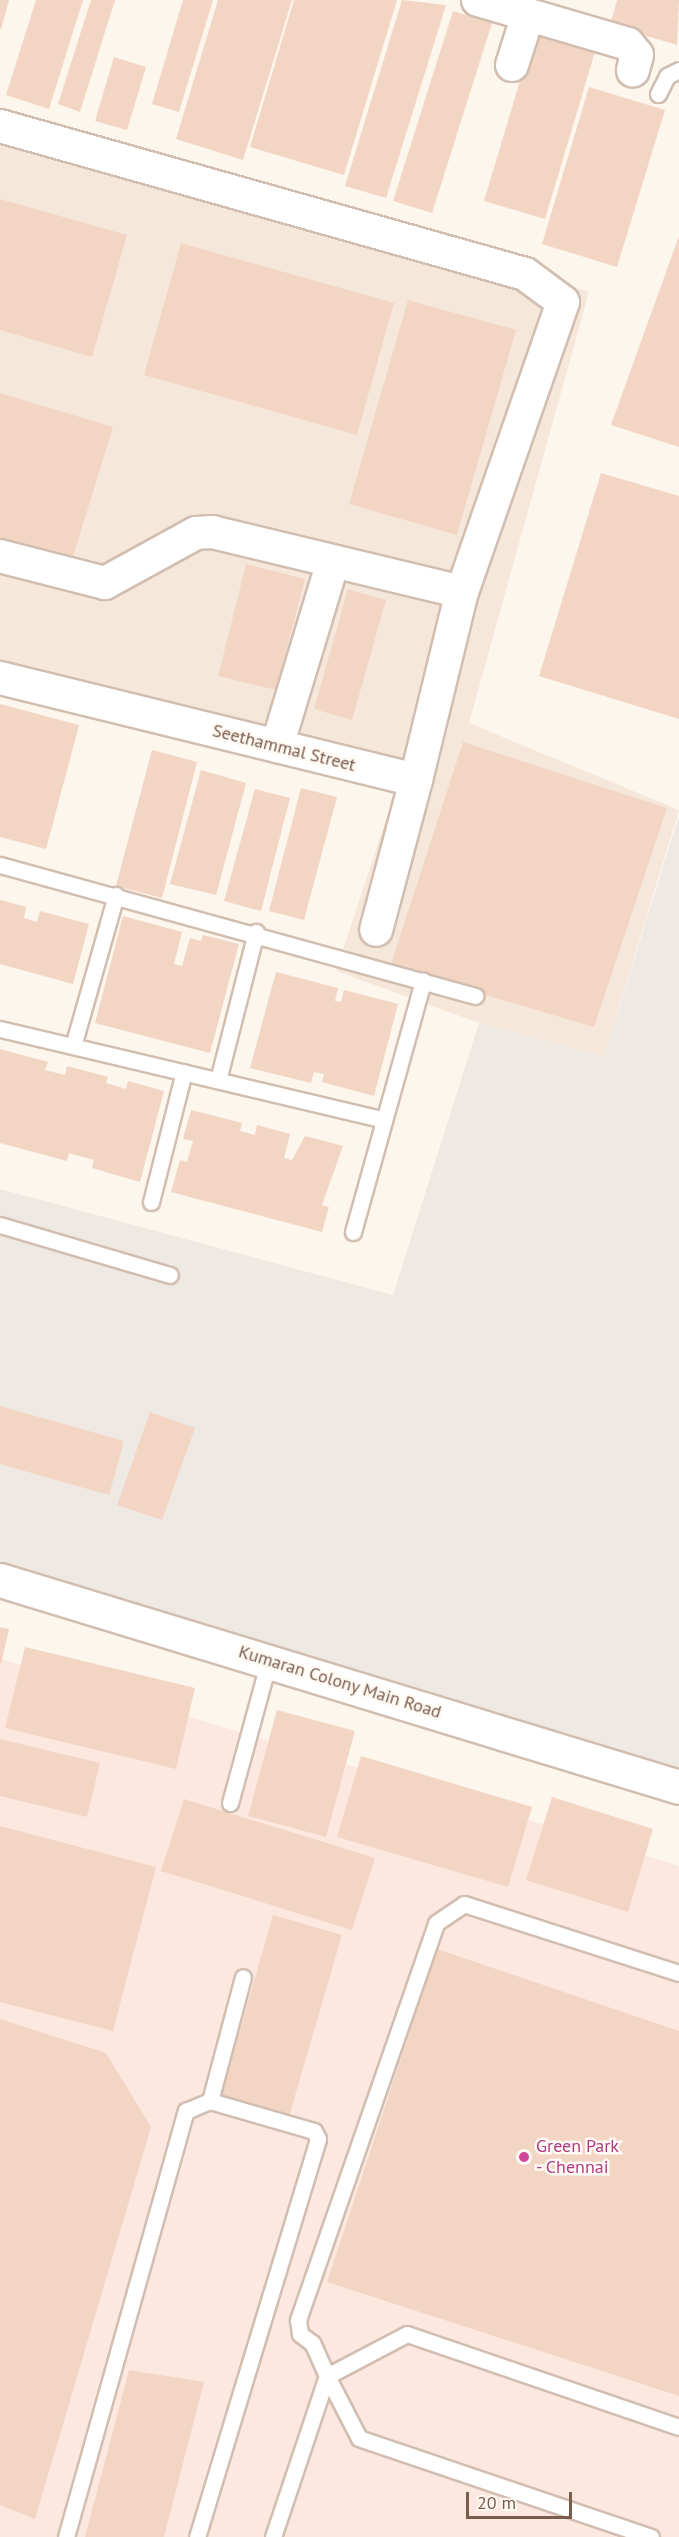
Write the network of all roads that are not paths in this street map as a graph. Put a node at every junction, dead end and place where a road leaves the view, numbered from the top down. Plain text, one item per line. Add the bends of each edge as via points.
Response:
1 (478, 0) edge
2 (528, 15) junction
3 (512, 65) dead end
4 (633, 70) dead end
5 (679, 70) edge
6 (658, 94) dead end
7 (0, 126) edge
8 (0, 556) edge
9 (333, 562) junction
10 (462, 592) junction
11 (0, 678) edge
12 (277, 746) junction
13 (416, 780) junction
14 (0, 865) edge
15 (116, 895) junction
16 (376, 930) dead end
17 (256, 932) junction
18 (423, 981) junction
19 (475, 996) dead end
20 (0, 1029) edge
21 (73, 1046) junction
22 (184, 1072) junction
23 (218, 1080) junction
24 (382, 1119) junction
25 (151, 1202) dead end
26 (0, 1226) edge
27 (353, 1232) dead end
28 (170, 1275) dead end
29 (0, 1580) edge
30 (269, 1660) junction
31 (679, 1787) edge
32 (230, 1803) dead end
33 (679, 1973) edge
34 (243, 1977) dead end
35 (210, 2101) junction
36 (327, 2376) junction
37 (679, 2427) edge
38 (66, 2537) edge
39 (197, 2537) edge
40 (273, 2537) edge
41 (651, 2537) edge

1 - 2 street
2 - 3 street
2 - 4 street via 628,44 637,56
5 - 6 lane via 667,76
7 - 10 street via 525,274 553,291 563,302 561,318
8 - 9 street via 105,583 196,532 213,532
9 - 10 street
9 - 12 street
10 - 13 street
11 - 12 street, Seethammal Street
12 - 13 street, Seethammal Street
13 - 16 street
14 - 15 lane
15 - 17 lane
15 - 21 lane
17 - 18 lane
17 - 23 lane
18 - 19 lane
18 - 24 lane
20 - 21 lane
21 - 22 lane
22 - 23 lane
22 - 25 lane
23 - 24 lane
24 - 27 lane
26 - 28 lane
29 - 30 street, Kumaran Colony Main Road
30 - 31 street, Kumaran Colony Main Road
30 - 32 lane
33 - 36 lane via 464,1904 442,1914 298,2320 300,2334 312,2343
34 - 35 lane
35 - 38 lane via 186,2111
35 - 39 lane via 314,2131 318,2139
36 - 37 lane via 407,2334
36 - 40 lane
36 - 41 lane via 359,2438

